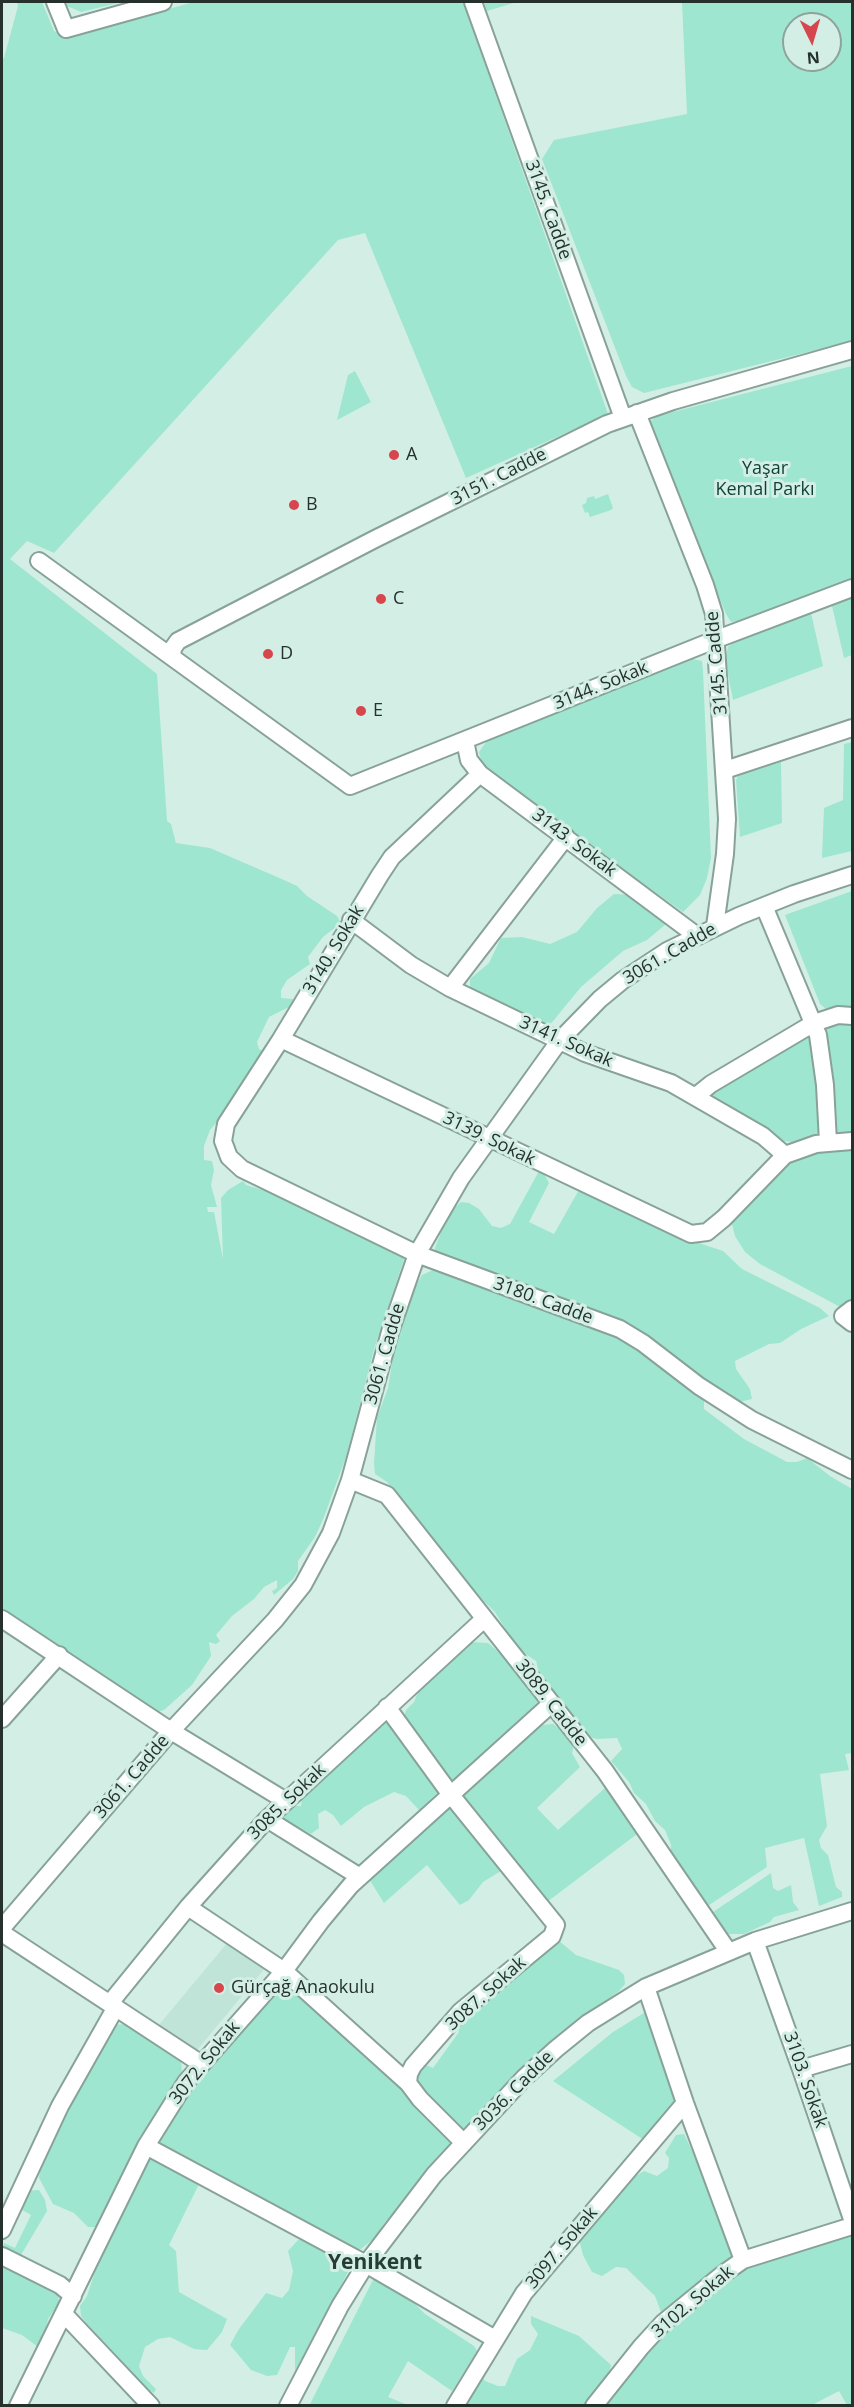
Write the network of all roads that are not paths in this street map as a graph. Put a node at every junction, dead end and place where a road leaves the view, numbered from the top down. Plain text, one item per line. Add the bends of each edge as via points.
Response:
1 (55, 2) edge
2 (163, 2) edge
3 (472, 2) edge
4 (852, 350) edge
5 (630, 416) junction
6 (39, 561) dead end
7 (852, 588) edge
8 (717, 639) junction
9 (172, 656) junction
10 (852, 728) edge
11 (465, 741) junction
12 (725, 770) junction
13 (480, 774) junction
14 (566, 837) junction
15 (852, 875) edge
16 (764, 906) junction
17 (351, 920) junction
18 (715, 926) junction
19 (697, 936) junction
20 (450, 988) junction
21 (852, 1016) edge
22 (814, 1023) junction
23 (281, 1039) junction
24 (560, 1040) junction
25 (696, 1096) junction
26 (489, 1139) junction
27 (852, 1141) edge
28 (828, 1142) junction
29 (226, 1149) joint
30 (785, 1155) junction
31 (417, 1254) junction
32 (852, 1470) edge
33 (350, 1480) junction
34 (2, 1618) edge
35 (484, 1619) junction
36 (59, 1655) junction
37 (551, 1704) junction
38 (387, 1707) junction
39 (2, 1719) edge
40 (171, 1731) junction
41 (451, 1795) junction
42 (286, 1801) junction
43 (267, 1819) junction
44 (360, 1876) junction
45 (188, 1906) junction
46 (852, 1911) edge
47 (2, 1928) edge
48 (2, 1933) edge
49 (755, 1941) junction
50 (728, 1951) junction
51 (284, 1971) junction
52 (646, 1987) junction
53 (113, 2005) junction
54 (852, 2054) edge
55 (200, 2063) junction
56 (801, 2069) junction
57 (408, 2083) junction
58 (685, 2103) junction
59 (464, 2143) junction
60 (146, 2146) junction
61 (852, 2219) edge
62 (852, 2226) edge
63 (2, 2230) edge
64 (2, 2256) edge
65 (743, 2260) junction
66 (366, 2264) junction
67 (73, 2296) junction
68 (64, 2314) junction
69 (495, 2339) junction
70 (18, 2406) edge
71 (152, 2406) edge
72 (288, 2406) edge
73 (455, 2406) edge
74 (594, 2406) edge

1 - 2 street via 66,29
3 - 5 street, 3145. Cadde
4 - 5 street, 3151. Cadde
5 - 8 street, 3145. Cadde via 711,602
5 - 9 street, 3151. Cadde via 572,440 229,614 178,641
6 - 9 street
7 - 8 street, 3144. Sokak
8 - 11 street, 3144. Sokak
8 - 12 street, 3145. Cadde
9 - 11 street, 3144. Sokak via 350,786
10 - 12 street
11 - 13 street, 3143. Sokak via 470,760
12 - 18 street, 3145. Cadde via 726,841
13 - 14 street, 3143. Sokak
13 - 17 street, 3140. Sokak via 393,857
14 - 19 street, 3143. Sokak
14 - 20 street
15 - 16 street, 3061. Cadde
16 - 18 street, 3061. Cadde
16 - 22 street
17 - 20 street, 3141. Sokak
17 - 23 street, 3140. Sokak
18 - 19 street, 3061. Cadde
19 - 24 street, 3061. Cadde via 622,980
20 - 24 street, 3141. Sokak
21 - 22 street via 838,1015
22 - 25 street
22 - 28 street via 824,1075
23 - 26 street, 3139. Sokak
23 - 29 street, 3140. Sokak via 226,1124
24 - 25 street, 3141. Sokak
24 - 26 street, 3061. Cadde
25 - 30 street, 3141. Sokak via 763,1136
26 - 30 street, 3139. Sokak via 683,1232 698,1234 707,1232 724,1218
26 - 31 street, 3061. Cadde
27 - 28 street
28 - 30 street
29 - 31 street, 3180. Cadde via 242,1169
31 - 32 street, 3180. Cadde via 620,1329 752,1420
31 - 33 street, 3061. Cadde via 390,1332
33 - 35 street, 3089. Cadde via 387,1495
33 - 40 street, 3061. Cadde via 331,1533 303,1584 275,1620
34 - 36 street
35 - 37 street, 3089. Cadde
35 - 38 street, 3085. Sokak
36 - 39 street
36 - 40 street
37 - 41 street, 3072. Sokak
37 - 50 street, 3089. Cadde via 605,1772
38 - 41 street
38 - 42 street, 3085. Sokak
40 - 42 street
40 - 47 street, 3061. Cadde
41 - 44 street, 3072. Sokak
41 - 57 street, 3087. Sokak via 554,1921 556,1929 460,2012 413,2066
42 - 43 street, 3085. Sokak
43 - 44 street
43 - 45 street, 3085. Sokak
44 - 51 street, 3072. Sokak
45 - 51 street
45 - 53 street, 3085. Sokak
46 - 49 street, 3036. Cadde
48 - 53 street
49 - 50 street, 3036. Cadde
49 - 56 street, 3103. Sokak
50 - 52 street, 3036. Cadde
51 - 55 street, 3072. Sokak
51 - 57 street
52 - 58 street
52 - 59 street, 3036. Cadde via 588,2023 556,2049
53 - 55 street
53 - 63 street, 3085. Sokak
54 - 56 street
55 - 60 street, 3072. Sokak
56 - 61 street, 3103. Sokak
57 - 59 street
58 - 65 street
58 - 69 street, 3097. Sokak via 524,2293
59 - 66 street, 3036. Cadde via 434,2175
60 - 66 street
60 - 67 street, 3072. Sokak
62 - 65 street, 3102. Sokak
64 - 67 street via 60,2285
65 - 74 street, 3102. Sokak via 663,2323
66 - 69 street
66 - 72 street, 3036. Cadde
67 - 68 street, 3072. Sokak
68 - 70 street, 3072. Sokak
68 - 71 street
69 - 73 street, 3097. Sokak

